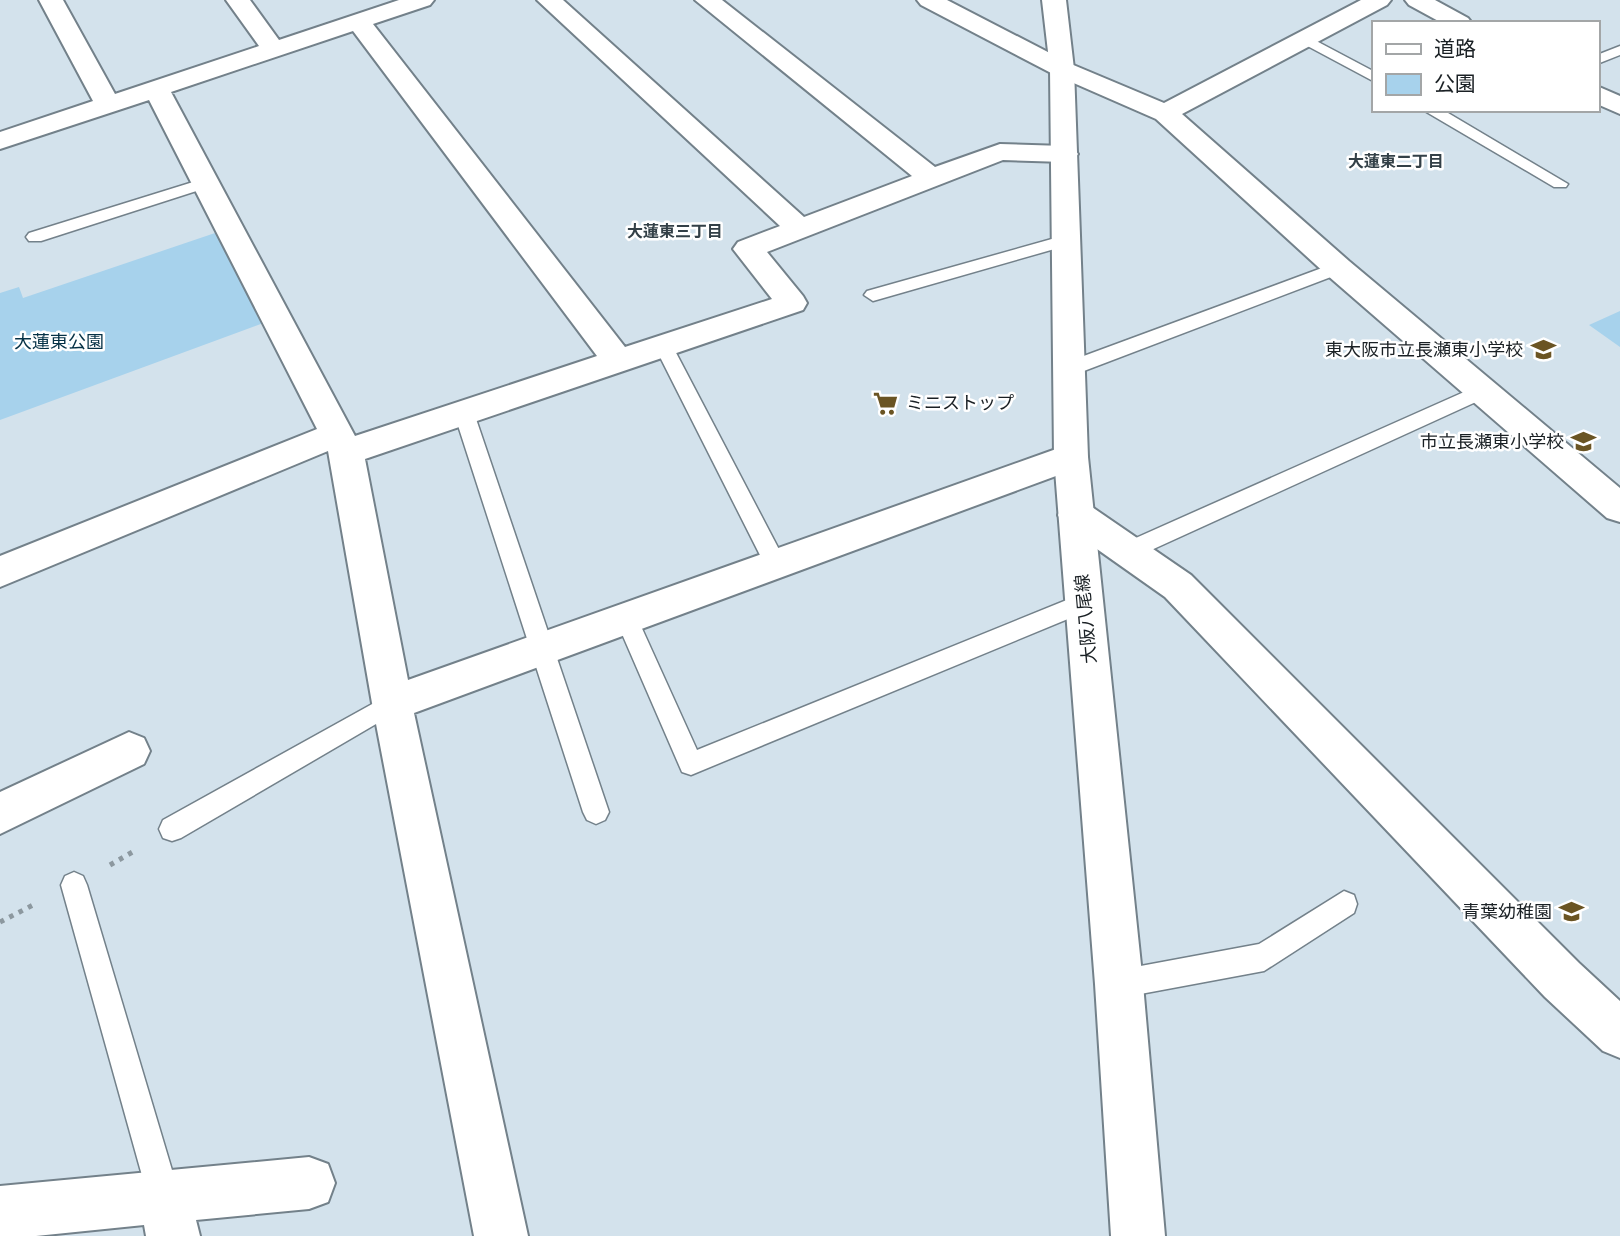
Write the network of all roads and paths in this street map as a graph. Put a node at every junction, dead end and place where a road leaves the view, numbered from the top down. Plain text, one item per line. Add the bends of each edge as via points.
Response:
1 (51, 0) edge
2 (238, 0) edge
3 (422, 0) edge
4 (549, 0) edge
5 (707, 0) edge
6 (929, 0) edge
7 (1054, 0) edge
8 (1379, 0) edge
9 (1417, 0) edge
10 (1456, 21) edge
11 (359, 22) junction
12 (1306, 39) junction
13 (274, 50) junction
14 (1620, 50) edge
15 (1599, 59) edge
16 (1062, 69) junction
17 (1372, 76) edge
18 (156, 89) junction
19 (1599, 95) edge
20 (108, 105) junction
21 (1620, 106) edge
22 (1434, 112) edge
23 (1165, 113) junction
24 (0, 141) edge
25 (1064, 154) junction
26 (932, 178) junction
27 (206, 183) junction
28 (1560, 184) dead end
29 (799, 228) junction
30 (35, 237) dead end
31 (1066, 240) junction
32 (1338, 268) junction
33 (873, 295) dead end
34 (664, 347) junction
35 (619, 362) junction
36 (1069, 369) junction
37 (1482, 391) junction
38 (464, 413) junction
39 (342, 443) junction
40 (1071, 457) junction
41 (1620, 508) edge
42 (1076, 514) junction
43 (1128, 551) junction
44 (776, 565) junction
45 (0, 572) edge
46 (1084, 602) junction
47 (627, 620) junction
48 (544, 650) junction
49 (392, 703) junction
50 (130, 751) dead end
51 (596, 812) dead end
52 (0, 814) edge
53 (172, 829) dead end
54 (74, 885) dead end
55 (1344, 904) dead end
56 (1119, 984) junction
57 (1620, 1034) edge
58 (309, 1183) dead end
59 (0, 1213) edge
60 (168, 1216) edge
61 (501, 1236) edge
62 (1138, 1236) edge

1 - 20 street
2 - 13 street
3 - 11 street
4 - 29 street
5 - 26 street
6 - 16 street
7 - 16 street, 大阪八尾線
8 - 12 street
9 - 10 street
11 - 13 street
11 - 35 street
12 - 17 lane
12 - 23 street
13 - 18 street
14 - 15 lane
16 - 23 street
16 - 25 street, 大阪八尾線
18 - 20 street
18 - 27 street
19 - 21 street
20 - 24 street
22 - 28 lane
23 - 32 street
25 - 26 street via 1000,152
25 - 31 street, 大阪八尾線
26 - 29 street
27 - 30 lane
27 - 39 street
29 - 34 street via 748,249 792,303
31 - 33 lane
31 - 36 street, 大阪八尾線
32 - 36 lane
32 - 37 street
34 - 35 street
34 - 44 lane
35 - 38 street
36 - 40 street, 大阪八尾線
37 - 41 street
37 - 43 lane
38 - 39 street
38 - 48 lane
39 - 45 street
39 - 49 street
40 - 42 street, 大阪八尾線
40 - 44 street
42 - 43 street
42 - 46 street, 大阪八尾線
43 - 57 street via 1178,586
44 - 47 street
46 - 47 lane via 691,764
46 - 56 street, 大阪八尾線
47 - 48 street
48 - 49 street
48 - 51 lane
49 - 53 lane
49 - 61 street
50 - 52 street
54 - 60 lane
55 - 56 lane via 1264,957
56 - 62 street, 大阪八尾線
58 - 60 street
59 - 60 street

